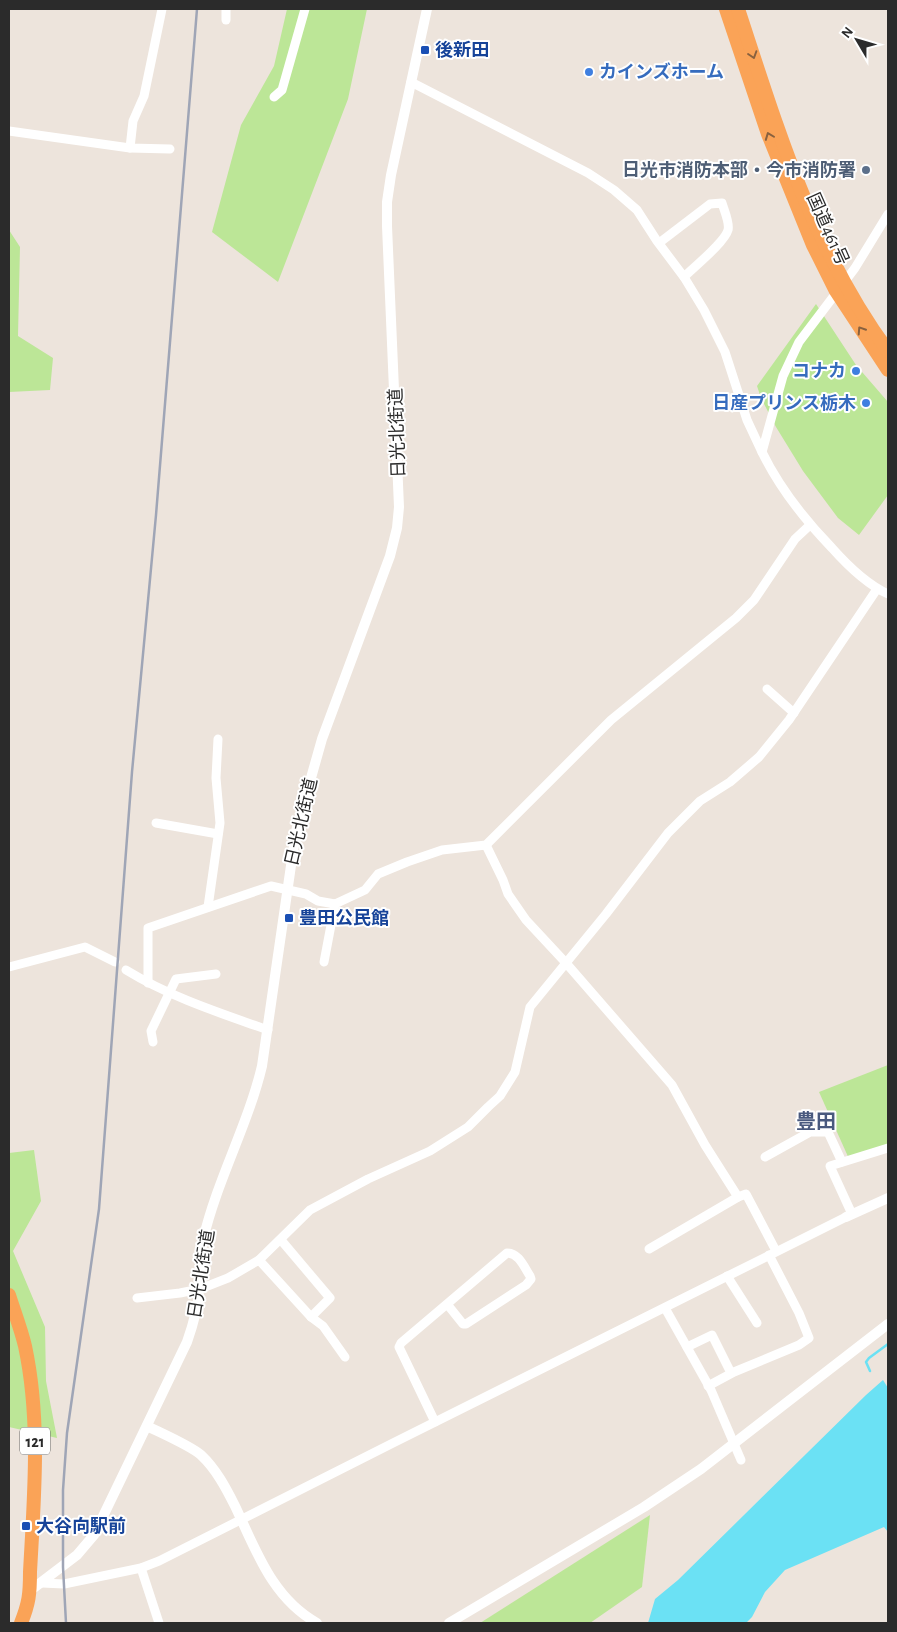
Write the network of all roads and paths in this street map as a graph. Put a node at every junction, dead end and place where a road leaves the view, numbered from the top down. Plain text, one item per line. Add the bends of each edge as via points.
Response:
1 (162, 9) edge
2 (226, 9) edge
3 (304, 9) edge
4 (427, 9) edge
5 (726, 9) edge
6 (738, 9) edge
7 (226, 20) dead end
8 (411, 82) junction
9 (274, 97) dead end
10 (9, 131) edge
11 (130, 148) junction
12 (170, 149) dead end
13 (888, 214) edge
14 (659, 243) junction
15 (684, 277) junction
16 (840, 286) junction
17 (888, 351) edge
18 (888, 370) edge
19 (762, 452) junction
20 (810, 525) junction
21 (877, 589) junction
22 (888, 594) edge
23 (767, 689) dead end
24 (794, 713) junction
25 (218, 739) dead end
26 (156, 823) dead end
27 (218, 834) junction
28 (486, 845) junction
29 (286, 889) junction
30 (335, 904) junction
31 (208, 907) junction
32 (115, 962) dead end
33 (324, 962) dead end
34 (566, 963) junction
35 (9, 968) edge
36 (126, 970) dead end
37 (216, 974) dead end
38 (148, 983) junction
39 (170, 992) junction
40 (268, 1030) junction
41 (153, 1042) dead end
42 (888, 1148) edge
43 (765, 1157) dead end
44 (842, 1162) junction
45 (738, 1197) junction
46 (888, 1198) edge
47 (849, 1216) junction
48 (281, 1240) junction
49 (649, 1249) dead end
50 (772, 1253) junction
51 (259, 1260) junction
52 (727, 1276) junction
53 (200, 1289) junction
54 (9, 1294) edge
55 (137, 1298) dead end
56 (447, 1304) junction
57 (665, 1308) junction
58 (311, 1317) junction
59 (757, 1323) dead end
60 (888, 1324) edge
61 (686, 1347) junction
62 (345, 1357) dead end
63 (731, 1373) junction
64 (708, 1386) junction
65 (435, 1422) junction
66 (147, 1426) junction
67 (734, 1444) junction
68 (740, 1460) dead end
69 (241, 1519) junction
70 (140, 1568) junction
71 (36, 1586) junction
72 (21, 1623) edge
73 (159, 1623) edge
74 (317, 1623) edge
75 (449, 1623) edge

1 - 11 street via 144,96 133,121
2 - 7 street
3 - 9 street via 282,90
4 - 8 street, 日光北街道
16 -> 5 highway, 国道461号 via 806,228 768,134
6 -> 16 highway, 国道461号 via 778,129
8 - 14 street via 594,177 637,210
8 - 29 street, 日光北街道 via 387,202 399,464 397,528 390,556 322,739 296,831
10 - 11 street
11 - 12 street
13 - 16 street
14 - 15 street
14 - 15 street via 710,204 722,203 728,230 720,244
15 - 19 street via 725,352 747,420
16 - 17 highway, 国道461号
18 -> 16 highway, 国道461号
16 - 19 street via 799,342 783,376
19 - 20 street via 775,478
20 - 21 street via 847,564
20 - 28 street via 795,539 754,600 736,618 611,720
21 - 22 street
21 - 24 street
23 - 24 street
24 - 34 street via 759,757 730,782 700,800 668,833
25 - 27 street
26 - 27 street
27 - 31 street
28 - 30 street via 442,850 407,862 378,874 364,890
28 - 34 street via 516,907
29 - 30 street
29 - 31 street via 271,886
29 - 40 street, 日光北街道
30 - 33 street
31 - 38 street via 148,928
32 - 35 street via 85,947
34 - 45 street via 672,1085
34 - 48 street via 530,1007 515,1072 500,1096 468,1127 430,1151 310,1210
36 - 38 street
37 - 39 street via 176,979
38 - 39 street
39 - 40 street via 196,1005
39 - 41 street via 151,1031
40 - 53 street, 日光北街道 via 257,1088 203,1241
42 - 44 street
43 - 44 street via 810,1132 828,1132
44 - 47 street via 830,1166
45 - 49 street
45 - 50 street via 746,1194
46 - 47 street
47 - 50 street
48 - 51 street
48 - 58 street via 330,1298
50 - 52 street
50 - 63 street via 810,1338
51 - 53 street
51 - 58 street
52 - 57 street
52 - 59 street
53 - 55 street
53 - 66 street, 日光北街道 via 187,1342
54 - 71 highway, 121 via 24,1344 34,1400 36,1452 30,1572
56 - 56 street via 507,1253 515,1254 530,1276 531,1280 526,1285 466,1324
56 - 65 street via 399,1347
57 - 61 street
57 - 65 street
58 - 62 street via 323,1326
60 - 67 street
61 - 63 street via 712,1335
61 - 64 street
63 - 64 street
64 - 67 street
65 - 69 street
66 - 69 street via 200,1454 224,1485
66 - 71 street, 日光北街道 via 94,1535 78,1555
67 - 68 street
67 - 75 street via 644,1507
69 - 70 street
69 - 74 street via 260,1560 280,1591 292,1605
70 - 71 street via 64,1584
70 - 73 street
71 - 72 highway, 121

